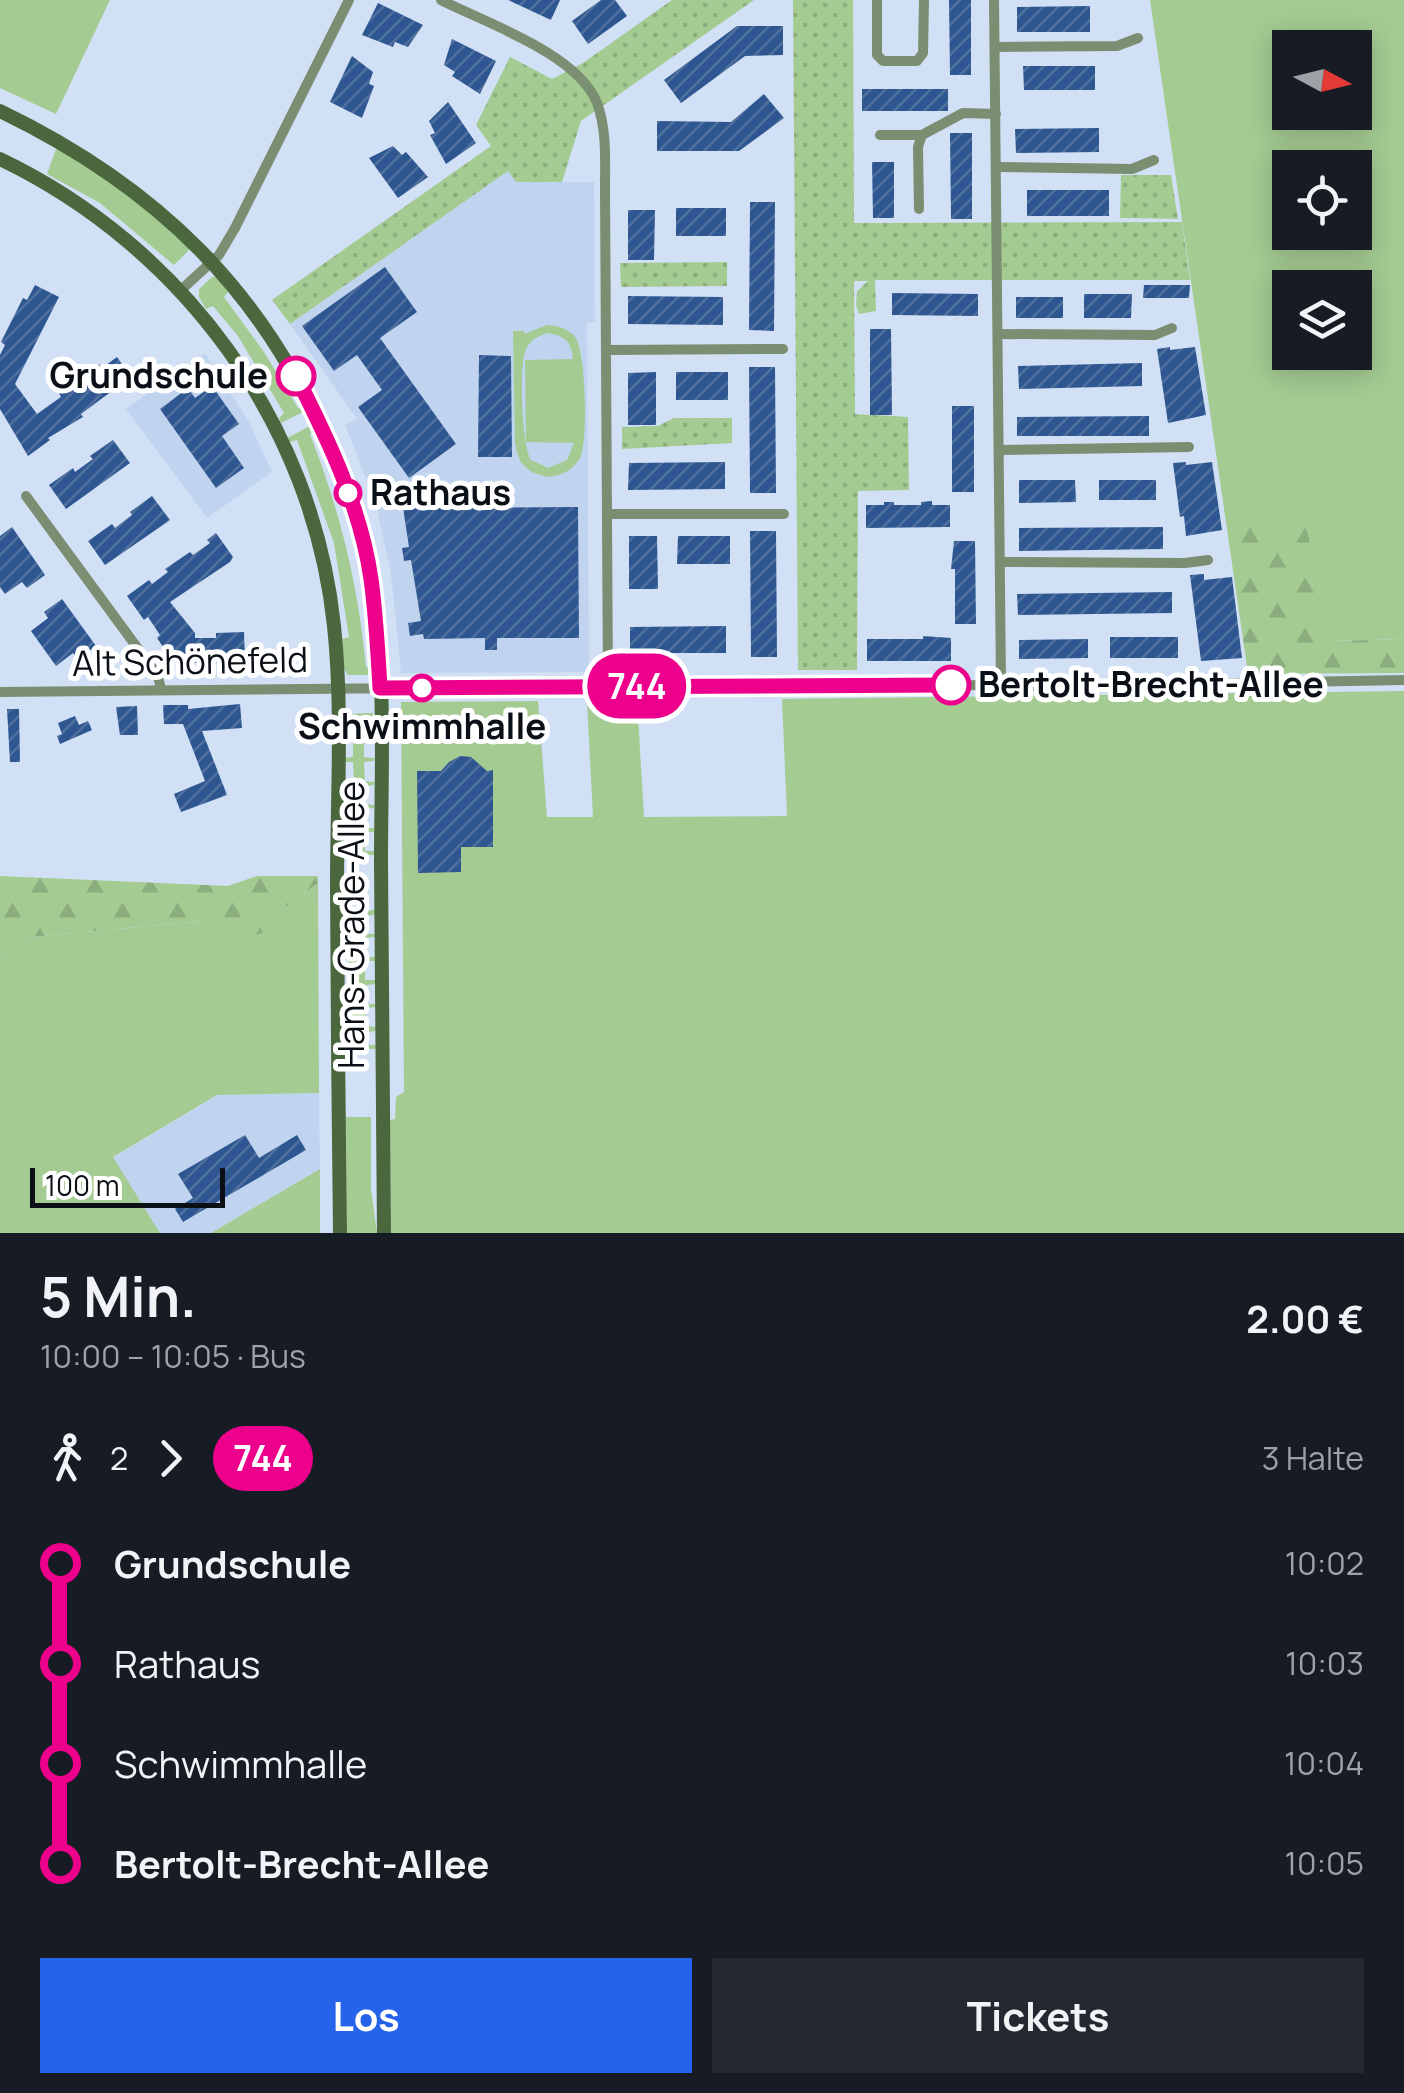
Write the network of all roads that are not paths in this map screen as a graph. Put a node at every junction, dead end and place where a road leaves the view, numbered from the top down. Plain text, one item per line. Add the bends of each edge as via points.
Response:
1 (349, 0) edge
2 (442, 0) edge
3 (877, 0) edge
4 (924, 0) edge
5 (994, 0) edge
6 (1138, 38) dead end
7 (995, 46) junction
8 (0, 110) edge
9 (996, 114) junction
10 (880, 134) dead end
11 (922, 135) junction
12 (0, 159) edge
13 (1154, 160) dead end
14 (996, 166) junction
15 (918, 209) dead end
16 (213, 261) junction
17 (181, 290) junction
18 (1172, 328) dead end
19 (998, 334) junction
20 (784, 349) dead end
21 (607, 350) junction
22 (1189, 448) dead end
23 (999, 450) junction
24 (26, 496) dead end
25 (608, 514) junction
26 (784, 514) dead end
27 (1208, 560) dead end
28 (1000, 562) junction
29 (1404, 680) edge
30 (608, 686) junction
31 (1001, 686) junction
32 (336, 688) junction
33 (380, 688) junction
34 (161, 690) junction
35 (0, 692) edge
36 (340, 1233) edge
37 (384, 1233) edge

1 - 16 street
2 - 21 street via 566,64 592,92 604,131
3 - 4 street via 877,55 917,62
5 - 7 street
6 - 7 street via 1117,46
7 - 9 street
8 - 16 street, Hans-Grade-Allee via 121,180
9 - 11 street via 963,113
9 - 14 street
10 - 11 street
11 - 15 street
12 - 17 street, Hans-Grade-Allee via 88,209
13 - 14 street via 1132,168
14 - 19 street
16 - 17 street
16 - 33 street, Hans-Grade-Allee via 296,376 341,476 370,576
17 - 32 street, Hans-Grade-Allee via 241,367 300,484 325,572
18 - 19 street via 1155,335
19 - 23 street
20 - 21 street
21 - 25 street
22 - 23 street
23 - 28 street
24 - 34 street via 158,676
25 - 26 street
25 - 30 street
27 - 28 street
28 - 31 street
29 - 31 street, Alt Schönefeld
30 - 31 street, Alt Schönefeld
30 - 33 street, Alt Schönefeld
32 - 33 street, Alt Schönefeld
32 - 34 street, Alt Schönefeld
32 - 36 street, Hans-Grade-Allee
33 - 37 street, Hans-Grade-Allee
34 - 35 street, Alt Schönefeld

